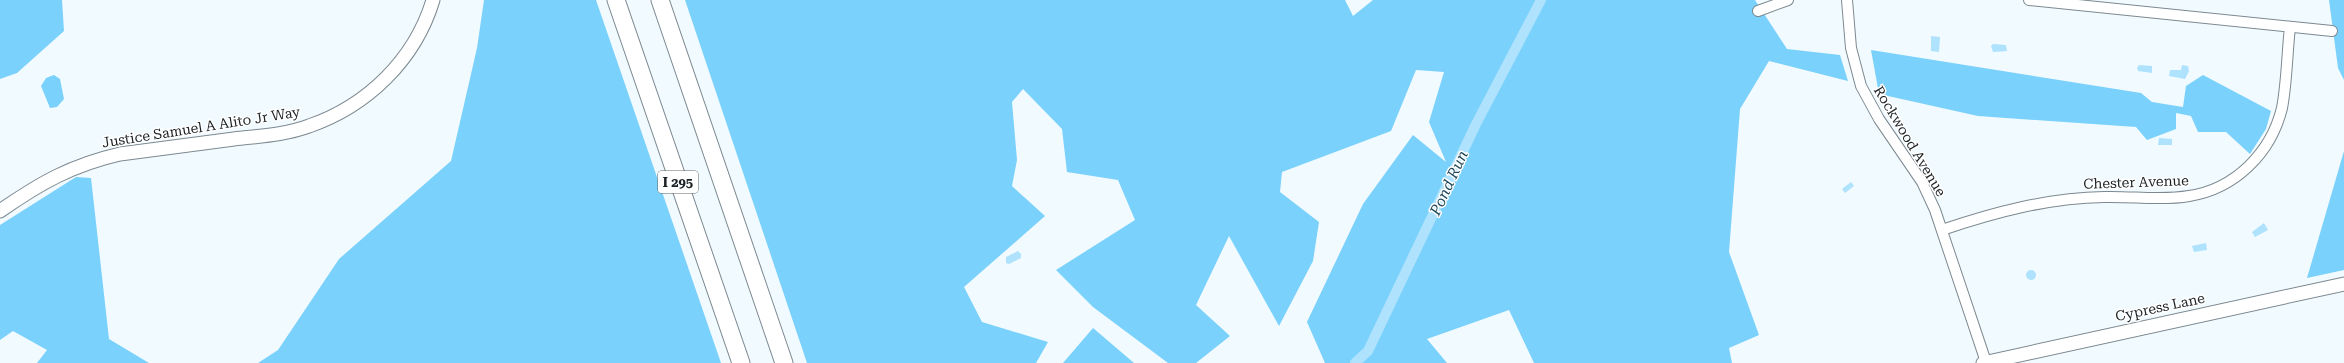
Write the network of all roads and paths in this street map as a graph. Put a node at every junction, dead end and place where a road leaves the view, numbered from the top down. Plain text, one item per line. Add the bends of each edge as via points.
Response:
1 (434, 0) edge
2 (616, 0) edge
3 (660, 0) edge
4 (1788, 0) edge
5 (1847, 0) edge
6 (2028, 0) edge
7 (2092, 3) edge
8 (1758, 11) dead end
9 (2290, 27) junction
10 (2332, 31) dead end
11 (0, 211) edge
12 (1942, 230) junction
13 (2344, 284) edge
14 (740, 363) edge
15 (784, 363) edge
16 (1984, 363) edge

1 - 11 street, Justice Samuel A Alito Jr Way via 421,31 397,67 364,98 326,120 288,132 99,159 52,177
2 - 14 highway, I 295
3 - 15 highway, I 295
4 - 8 street
5 - 12 street, Rockwood Avenue via 1851,48 1861,86 1879,119 1922,182
6 - 7 street
7 - 9 street
9 - 10 street
9 - 12 street, Chester Avenue via 2282,106 2277,124 2259,156 2242,173 2221,186 2205,193 2178,197 2104,197 2041,203 1995,213
12 - 16 street, Rockwood Avenue
13 - 16 street, Cypress Lane

